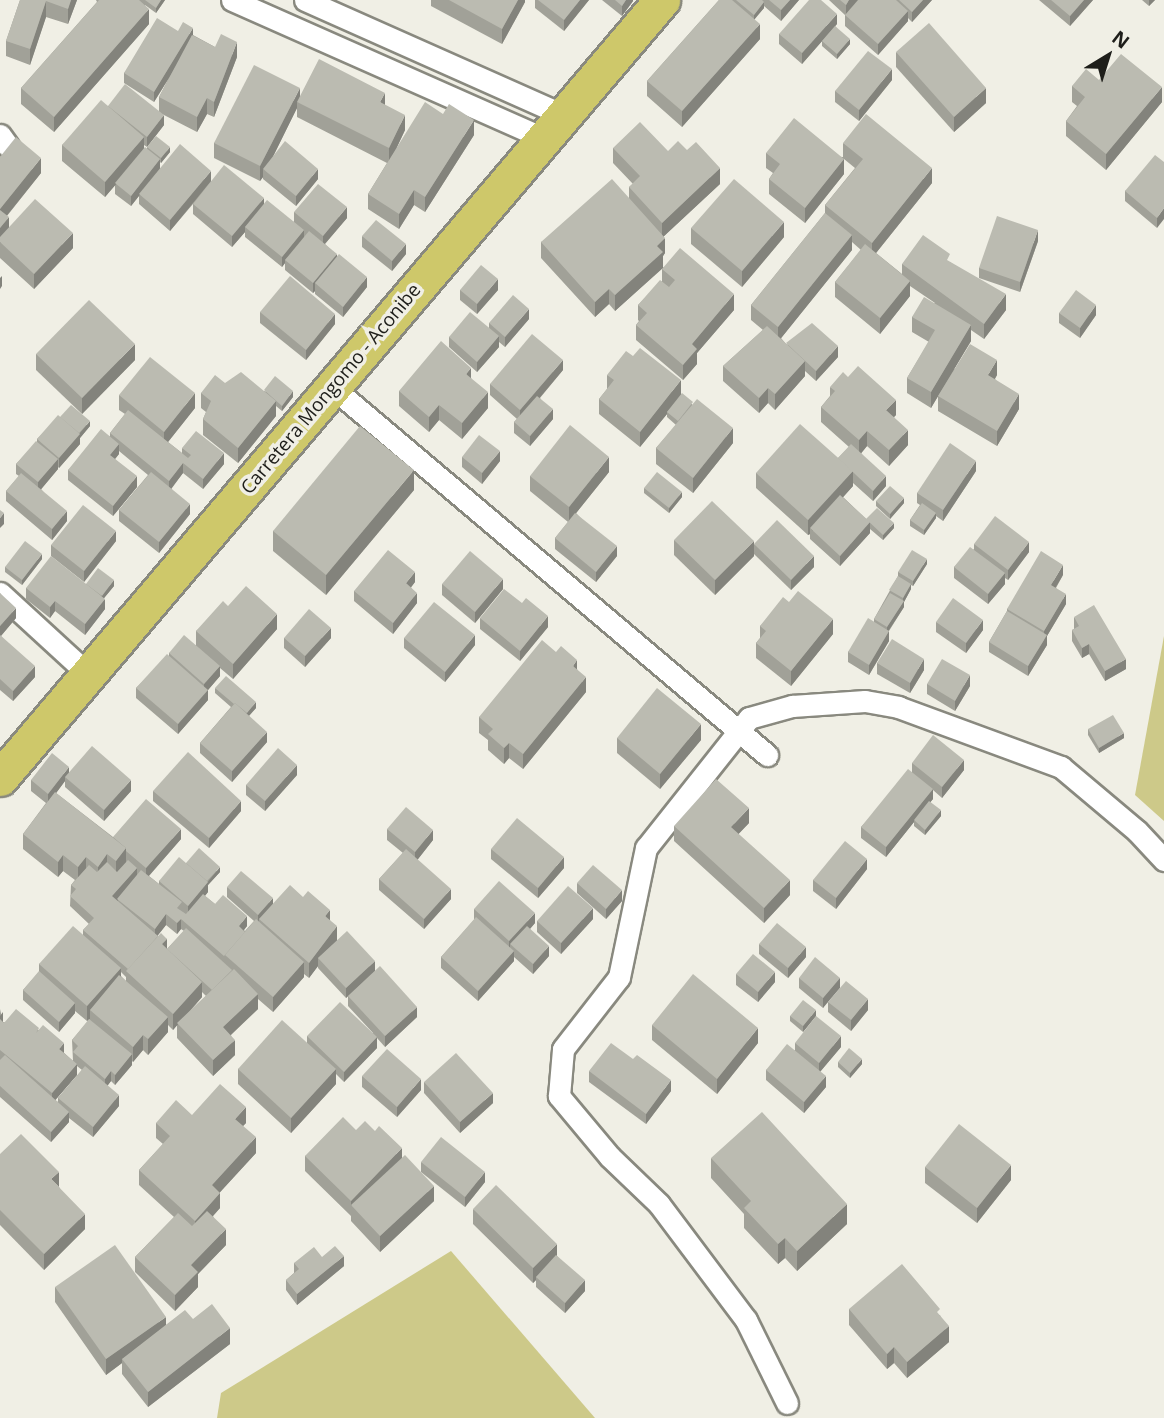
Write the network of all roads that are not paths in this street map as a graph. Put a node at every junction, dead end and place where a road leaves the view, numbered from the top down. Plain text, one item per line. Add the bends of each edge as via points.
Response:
1 (232, 0) edge
2 (304, 0) edge
3 (662, 0) edge
4 (553, 127) junction
5 (332, 387) junction
6 (0, 593) edge
7 (88, 674) junction
8 (737, 730) junction
9 (767, 755) dead end
10 (0, 778) edge
11 (1164, 860) edge
12 (788, 1403) dead end

1 - 4 street
2 - 4 street
3 - 4 main road, Carretera Mongomo - Aconibe
4 - 5 main road, Carretera Mongomo - Aconibe
5 - 7 main road, Carretera Mongomo - Aconibe
5 - 8 street
6 - 7 street
7 - 10 main road, Carretera Mongomo - Aconibe
8 - 9 street
8 - 11 street via 749,718 792,706 865,701 898,707 1061,768 1137,831
8 - 12 street via 646,848 619,977 563,1049 559,1096 610,1157 659,1204 746,1320

